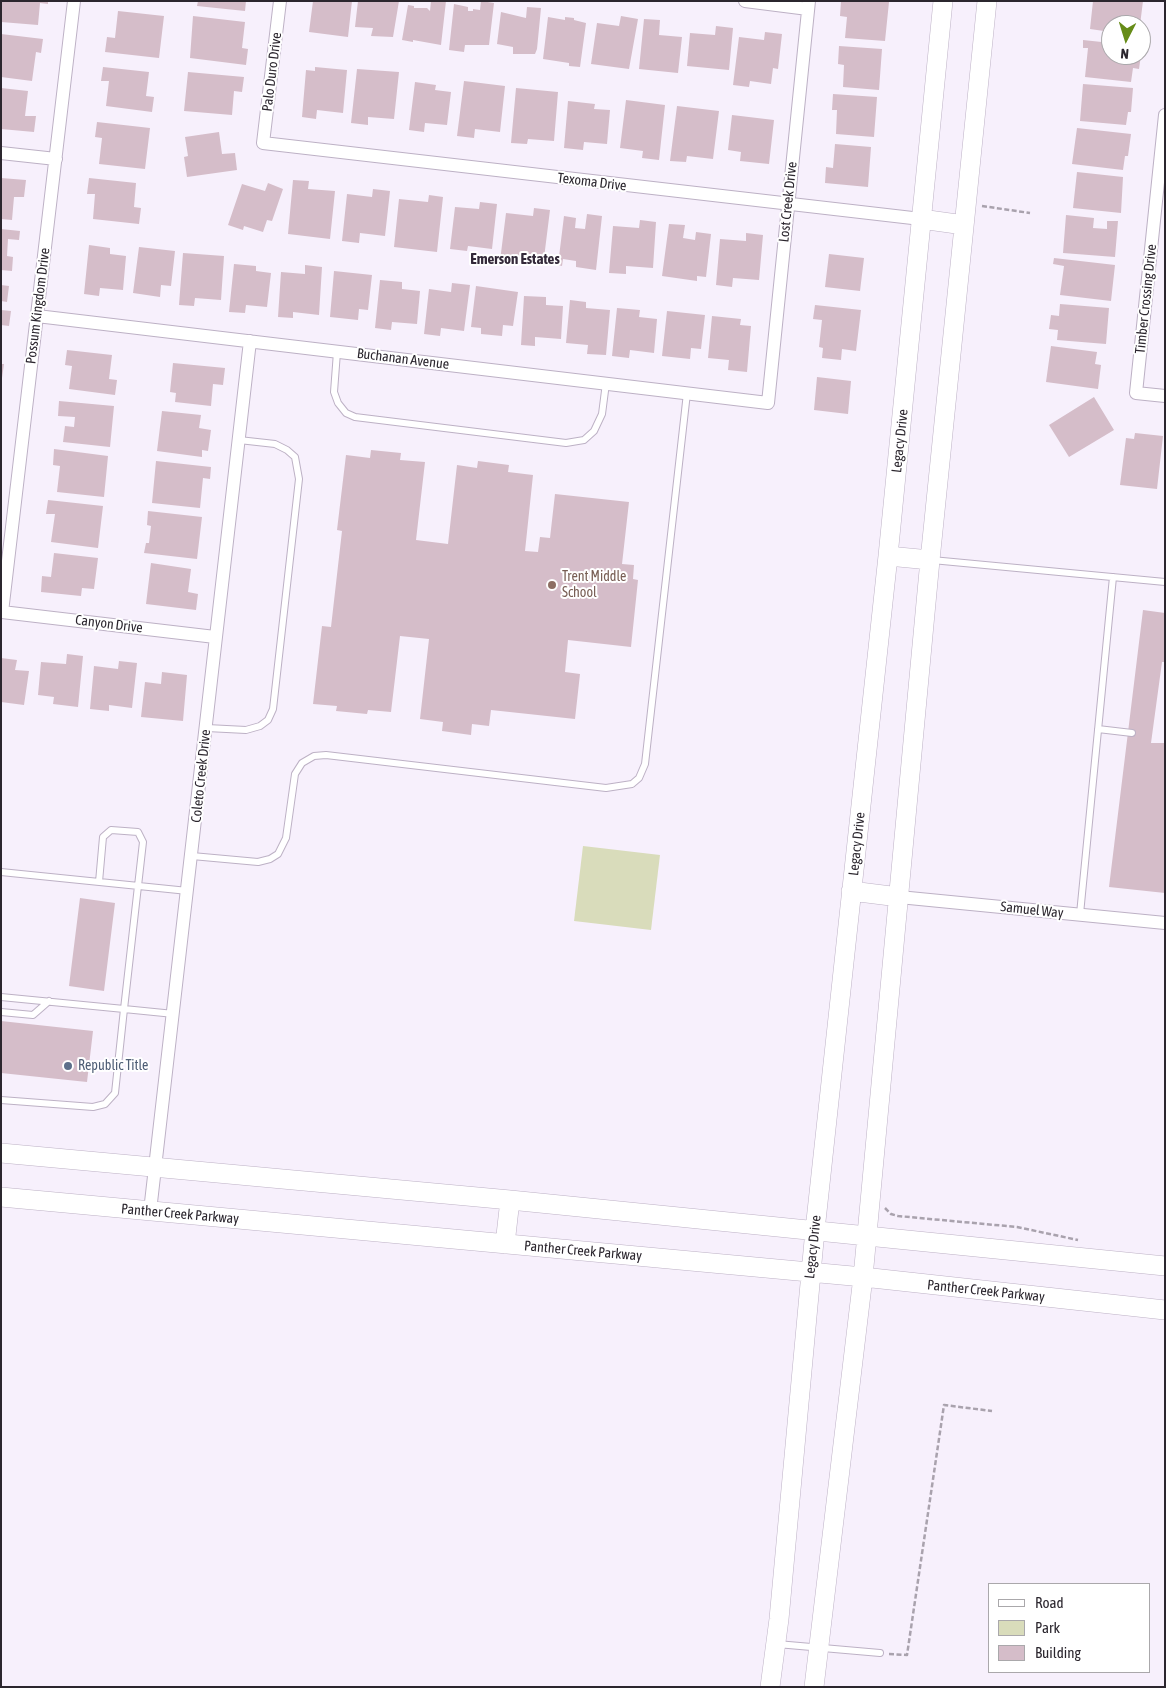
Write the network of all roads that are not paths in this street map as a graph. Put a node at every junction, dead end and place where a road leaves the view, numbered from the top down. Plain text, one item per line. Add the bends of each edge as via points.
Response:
1 (74, 1) edge
2 (280, 1) edge
3 (745, 1) edge
4 (943, 1) edge
5 (987, 1) edge
6 (808, 5) edge
7 (1165, 116) edge
8 (263, 143) joint
9 (1, 153) edge
10 (56, 159) junction
11 (787, 205) junction
12 (921, 219) junction
13 (964, 225) junction
14 (37, 316) junction
15 (250, 341) junction
16 (337, 352) junction
17 (606, 383) junction
18 (687, 393) junction
19 (1165, 396) edge
20 (768, 403) joint
21 (239, 440) junction
22 (888, 556) junction
23 (930, 560) junction
24 (1113, 577) junction
25 (1165, 582) edge
26 (2, 612) edge
27 (215, 637) junction
28 (207, 728) junction
29 (1098, 729) junction
30 (1132, 733) dead end
31 (192, 856) junction
32 (1, 872) edge
33 (99, 882) junction
34 (138, 886) junction
35 (188, 891) junction
36 (851, 891) junction
37 (899, 897) junction
38 (1080, 914) junction
39 (1165, 923) edge
40 (1, 996) edge
41 (49, 1001) junction
42 (124, 1009) junction
43 (1, 1012) edge
44 (174, 1014) junction
45 (1, 1100) edge
46 (1, 1153) edge
47 (156, 1166) junction
48 (1, 1197) edge
49 (510, 1200) junction
50 (150, 1211) junction
51 (815, 1230) junction
52 (867, 1235) junction
53 (505, 1244) junction
54 (1165, 1266) edge
55 (810, 1272) junction
56 (863, 1277) junction
57 (1165, 1310) edge
58 (776, 1644) junction
59 (819, 1649) junction
60 (880, 1653) road end
61 (770, 1687) edge
62 (814, 1687) edge

1 - 10 street, Possum Kingdom Drive
2 - 8 street, Palo Duro Drive
3 - 6 street
4 - 12 main road, Legacy Drive
5 - 13 main road
6 - 11 street, Lost Creek Drive
7 - 19 street, Timber Crossing Drive via 1136,393
8 - 11 street, Texoma Drive
9 - 10 street
10 - 14 street, Possum Kingdom Drive
11 - 12 street, Texoma Drive
11 - 20 street, Lost Creek Drive
12 - 13 main road
12 - 22 main road, Legacy Drive
13 - 23 main road
14 - 15 street, Buchanan Avenue
14 - 26 street, Possum Kingdom Drive
15 - 16 street, Buchanan Avenue
15 - 21 street, Coleto Creek Drive
16 - 17 street, Buchanan Avenue
16 - 17 lane via 334,392 338,403 350,415 566,443 584,440 594,431 602,414
17 - 18 street, Buchanan Avenue
18 - 20 street, Buchanan Avenue
18 - 31 lane via 645,764 639,778 632,784 606,788 314,756 302,763 295,774 286,838 278,854 258,862
21 - 27 street, Coleto Creek Drive
21 - 28 lane via 275,444 287,450 295,458 298,468 298,488 273,709 268,720 260,726 246,730
22 - 23 main road
22 - 36 main road, Legacy Drive
23 - 24 lane
23 - 37 main road
24 - 25 lane
24 - 29 lane
26 - 27 street, Canyon Drive
27 - 28 street, Coleto Creek Drive
28 - 31 street, Coleto Creek Drive
29 - 30 lane
29 - 38 lane
31 - 35 street, Coleto Creek Drive
32 - 33 lane
33 - 34 lane
33 - 34 lane via 103,837 111,830 138,832 143,842
34 - 35 lane
34 - 42 lane
35 - 44 street, Coleto Creek Drive
36 - 37 main road
36 - 51 main road, Legacy Drive
37 - 38 street, Samuel Way
37 - 52 main road
38 - 39 street, Samuel Way
40 - 41 lane
41 - 42 lane
41 - 43 lane via 33,1015
42 - 44 lane
42 - 45 lane via 115,1094 105,1104 93,1107
44 - 47 street, Coleto Creek Drive
46 - 47 main road
47 - 49 main road
47 - 50 street, Coleto Creek Drive
48 - 50 main road, Panther Creek Parkway
49 - 51 main road
49 - 53 main road
50 - 53 main road, Panther Creek Parkway
51 - 52 main road
51 - 55 main road, Legacy Drive
52 - 54 main road
52 - 56 main road
53 - 55 main road, Panther Creek Parkway
55 - 56 main road, Panther Creek Parkway
55 - 58 main road, Legacy Drive
56 - 57 main road, Panther Creek Parkway
56 - 59 main road
58 - 59 lane
58 - 61 main road, Legacy Drive
59 - 60 lane
59 - 62 main road

